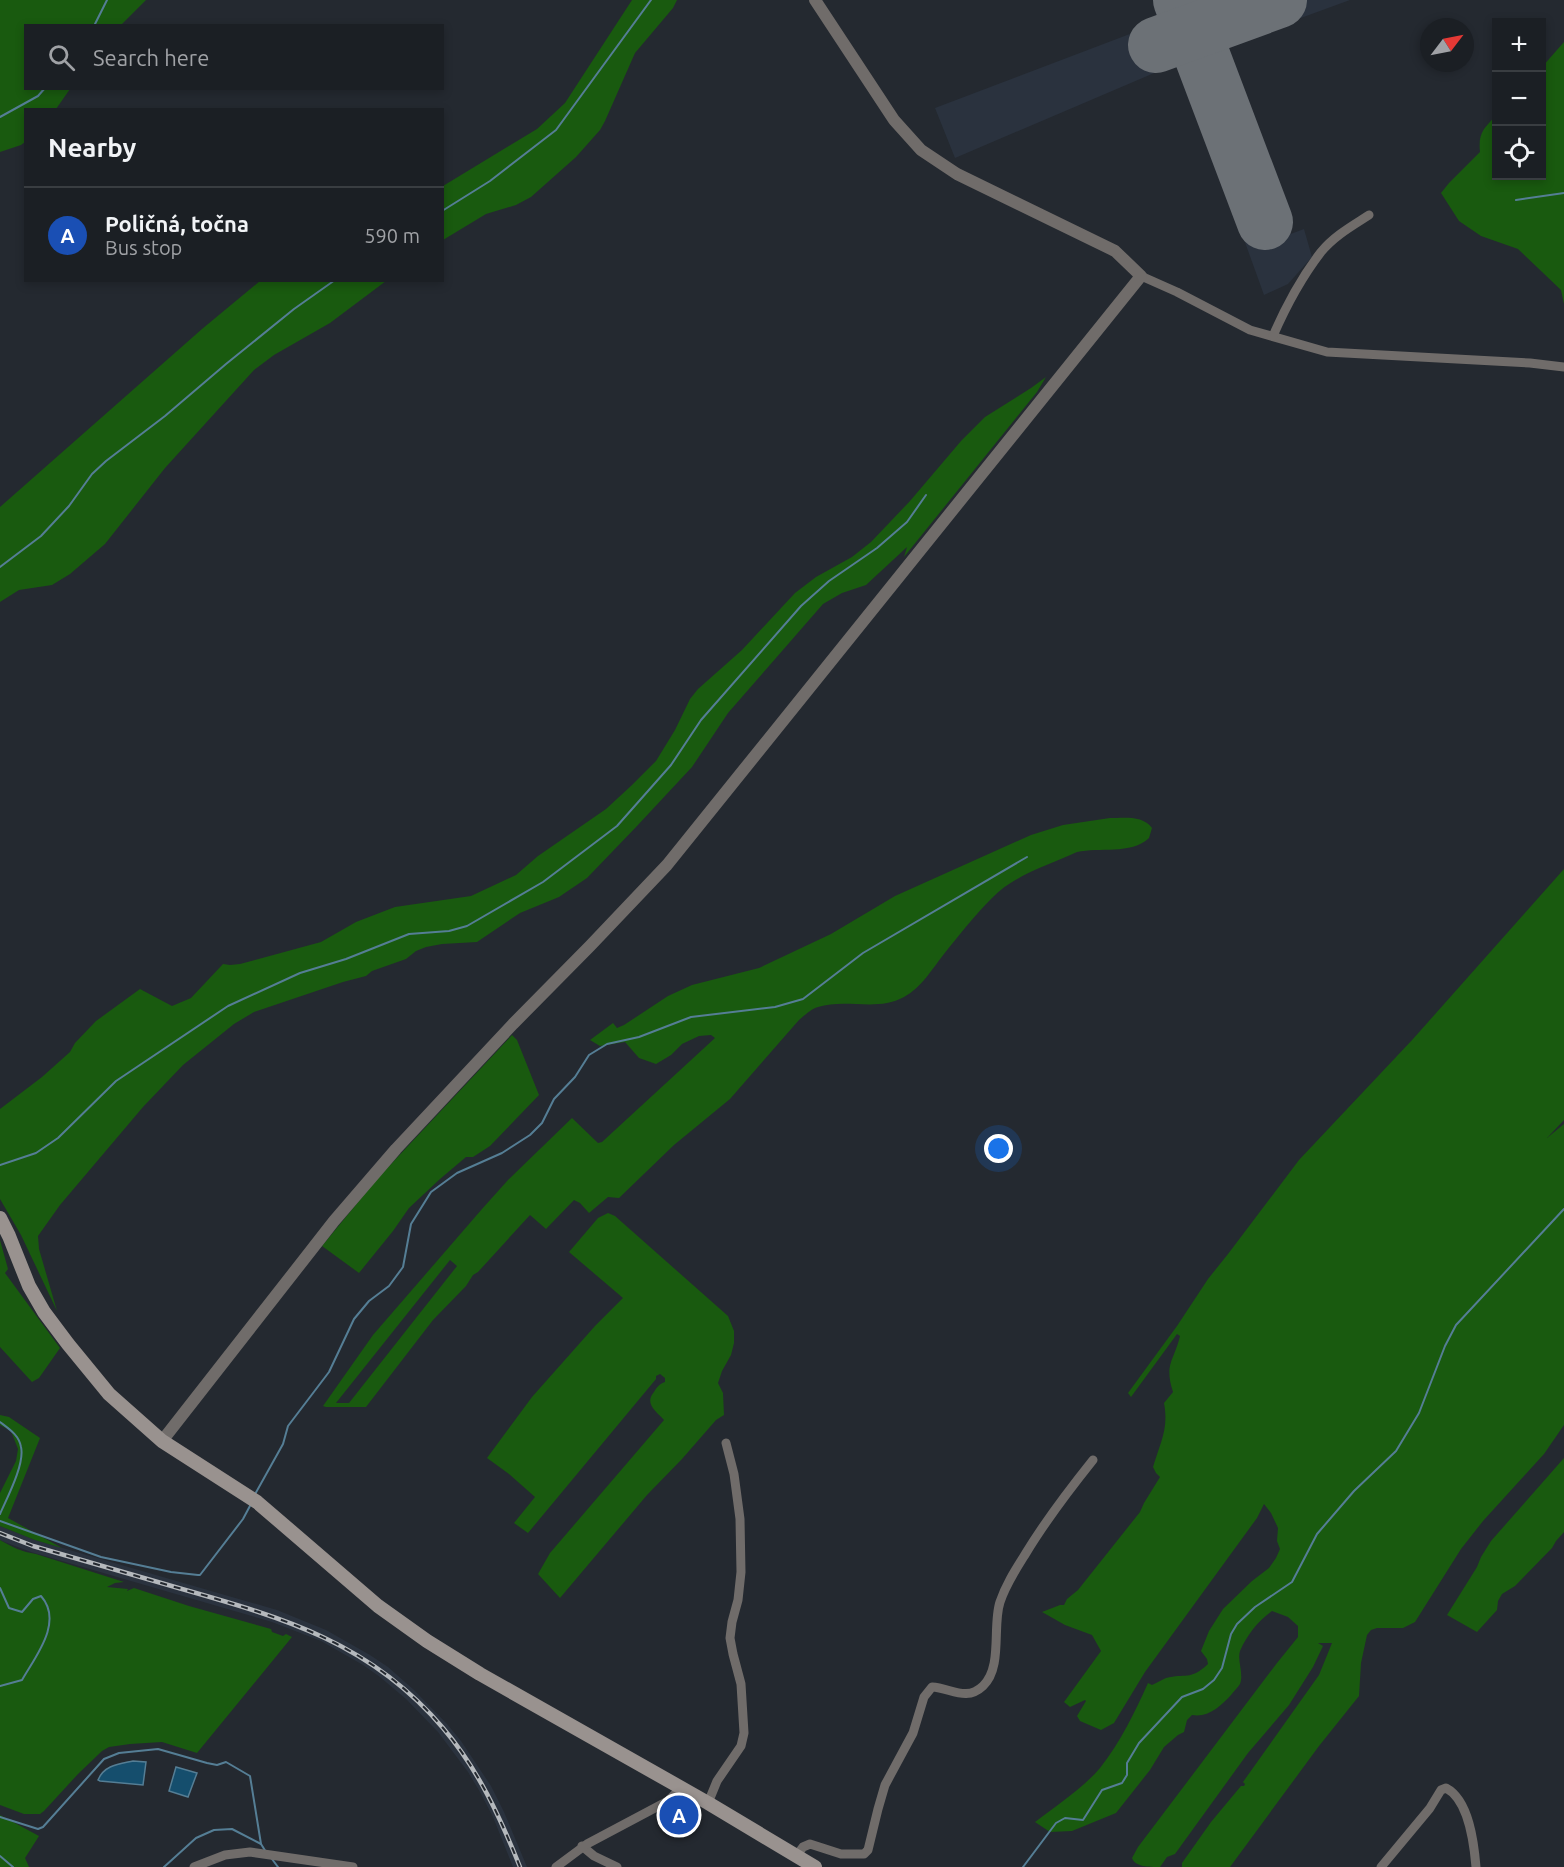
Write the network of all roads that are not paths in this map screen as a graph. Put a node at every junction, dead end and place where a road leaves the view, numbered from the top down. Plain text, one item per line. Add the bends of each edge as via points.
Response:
1 (815, 0) edge
2 (1369, 215) dead end
3 (1141, 276) junction
4 (1273, 336) junction
5 (1564, 367) edge
6 (0, 1218) edge
7 (162, 1441) junction
8 (726, 1443) dead end
9 (1093, 1460) dead end
10 (681, 1788) junction
11 (708, 1803) junction
12 (582, 1846) junction
13 (797, 1855) junction
14 (194, 1867) edge
15 (353, 1867) edge
16 (556, 1867) edge
17 (617, 1867) edge
18 (815, 1867) edge
19 (1381, 1867) edge
20 (1476, 1867) edge

1 - 3 street via 894,120 921,150 957,174 1114,252
2 - 4 street via 1322,251 1288,301
3 - 4 street via 1250,330
3 - 7 street via 667,865 396,1149 333,1221
4 - 5 street via 1327,352
6 - 7 main road via 29,1286 50,1320 105,1389
7 - 10 main road via 257,1502 378,1606 427,1641
8 - 11 street via 740,1519 741,1572 730,1638 741,1684 744,1733 741,1746 717,1781
9 - 13 street via 1051,1513 1010,1578 999,1605 994,1666 987,1681 970,1694 932,1687 924,1697 914,1733 885,1785 868,1850 864,1854 841,1854 810,1844
10 - 11 main road
10 - 12 street via 668,1801
11 - 13 main road
12 - 16 street
12 - 17 street via 594,1857
13 - 18 main road
14 - 15 street via 225,1855 250,1852
19 - 20 street via 1446,1788 1467,1815

